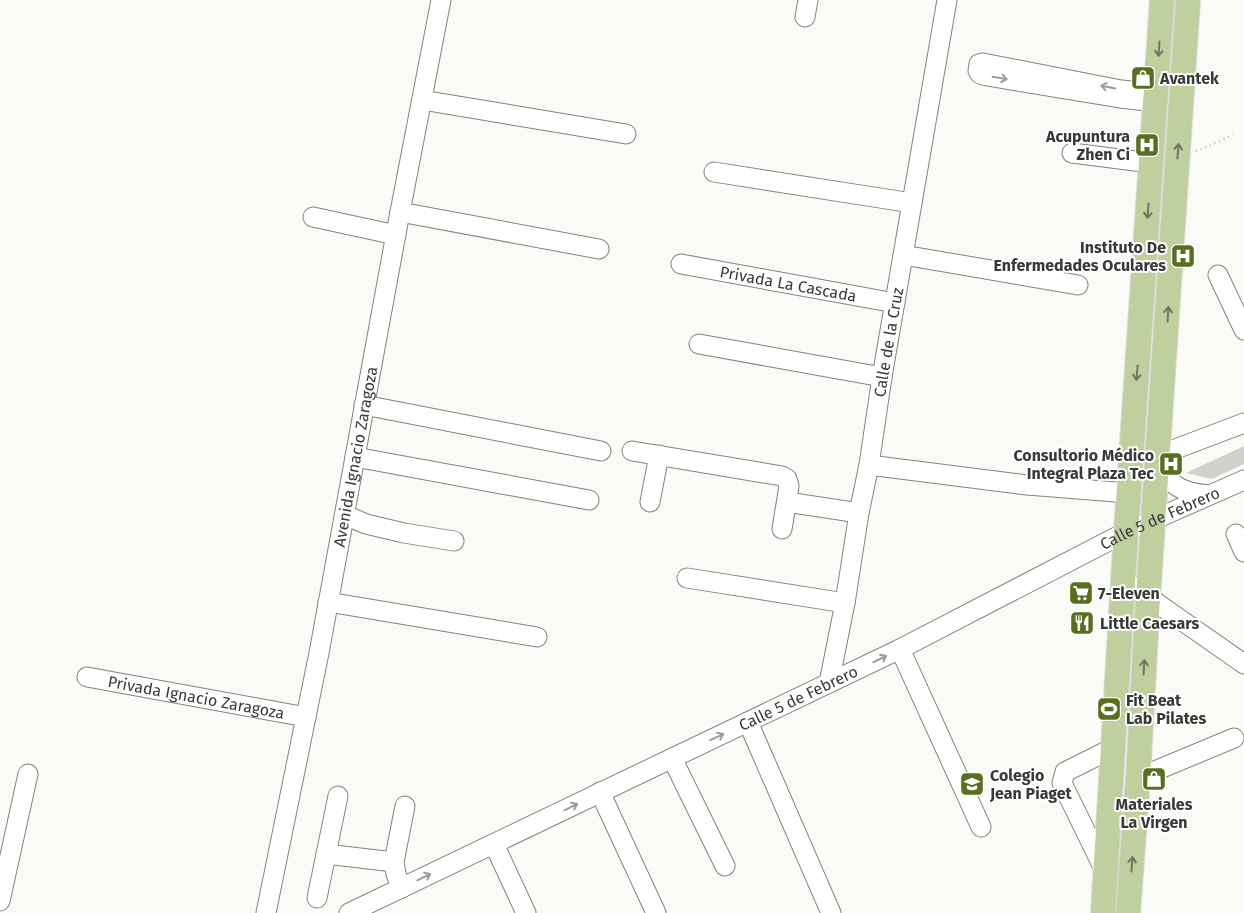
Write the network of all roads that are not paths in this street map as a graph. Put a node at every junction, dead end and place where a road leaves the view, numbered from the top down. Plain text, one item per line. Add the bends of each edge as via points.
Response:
1 (441, 0) edge
2 (1162, 0) edge
3 (1188, 0) edge
4 (941, 1) edge
5 (1156, 98) junction
6 (422, 100) junction
7 (626, 134) dead end
8 (1072, 153) dead end
9 (1151, 163) junction
10 (714, 172) dead end
11 (912, 203) junction
12 (400, 212) junction
13 (313, 217) dead end
14 (396, 235) junction
15 (599, 249) dead end
16 (903, 255) junction
17 (681, 264) dead end
18 (1218, 276) dead end
19 (1078, 285) dead end
20 (895, 303) junction
21 (1244, 330) edge
22 (699, 344) dead end
23 (882, 377) junction
24 (364, 405) junction
25 (1244, 423) edge
26 (601, 451) dead end
27 (632, 451) dead end
28 (659, 456) junction
29 (355, 457) junction
30 (1157, 460) junction
31 (869, 466) junction
32 (1244, 480) edge
33 (1129, 494) junction
34 (1208, 495) junction
35 (589, 500) dead end
36 (650, 502) dead end
37 (787, 502) junction
38 (859, 512) junction
39 (345, 515) junction
40 (1154, 519) junction
41 (782, 529) dead end
42 (1126, 532) junction
43 (1236, 534) dead end
44 (454, 541) dead end
45 (1244, 552) edge
46 (687, 578) dead end
47 (1124, 580) junction
48 (1148, 597) junction
49 (328, 602) junction
50 (845, 603) junction
51 (537, 638) dead end
52 (900, 649) junction
53 (1244, 664) edge
54 (87, 677) dead end
55 (829, 684) junction
56 (306, 717) junction
57 (748, 722) junction
58 (1234, 738) dead end
59 (1113, 748) junction
60 (672, 758) junction
61 (28, 774) dead end
62 (1138, 778) junction
63 (600, 792) junction
64 (338, 796) dead end
65 (405, 806) dead end
66 (981, 827) dead end
67 (494, 844) junction
68 (326, 854) junction
69 (394, 862) junction
70 (725, 866) dead end
71 (1105, 871) junction
72 (402, 888) junction
73 (317, 898) dead end
74 (0, 901) edge
75 (0, 912) edge
76 (7, 913) edge
77 (266, 913) edge
78 (349, 913) edge
79 (526, 913) edge
80 (656, 913) edge
81 (831, 913) edge
82 (1103, 913) edge
83 (1128, 913) edge

1 - 6 street, Avenida Ignacio Zaragoza
2 -> 5 main road
30 -> 3 main road
4 - 11 street, Calle de la Cruz
5 -> 5 street via 983,63 979,64 978,71 987,76 1120,98
5 - 9 main road
6 - 7 street
6 - 12 street, Avenida Ignacio Zaragoza
8 - 9 street
9 -> 33 main road
10 - 11 street
11 - 16 street, Calle de la Cruz
12 - 14 street, Avenida Ignacio Zaragoza
12 - 15 street
13 - 14 street
14 - 24 street, Avenida Ignacio Zaragoza
16 - 19 street
16 - 20 street, Calle de la Cruz
17 - 20 street, Privada La Cascada
18 - 21 street
20 - 23 street, Calle de la Cruz
22 - 23 street
23 - 31 street, Calle de la Cruz
24 - 26 street
24 - 29 street, Avenida Ignacio Zaragoza
25 - 30 street
27 - 28 street
28 - 36 street
28 - 37 street via 782,476 788,483
29 - 35 street
29 - 39 street, Avenida Ignacio Zaragoza
30 - 34 street via 1174,485 1192,493
30 - 40 main road
31 - 33 street
31 - 38 street, Calle de la Cruz
32 - 34 street, Calle 5 de Febrero
33 - 42 main road
34 - 40 street, Calle 5 de Febrero
37 - 38 street
37 - 41 street
38 - 50 street, Calle de la Cruz
39 - 44 street via 366,524
39 - 49 street, Avenida Ignacio Zaragoza
40 - 42 street, Calle 5 de Febrero
40 - 48 main road
42 - 47 main road
42 - 52 street, Calle 5 de Febrero
43 - 45 street
46 - 50 street
47 - 48 street
47 - 59 main road
48 - 53 street
62 -> 48 main road
49 - 51 street
49 - 56 street, Avenida Ignacio Zaragoza
50 - 55 street, Calle de la Cruz
55 -> 52 street, Calle 5 de Febrero
52 - 66 street
54 - 56 street, Privada Ignacio Zaragoza
55 - 57 street, Calle 5 de Febrero
56 - 77 street, Avenida Ignacio Zaragoza
60 -> 57 street, Calle 5 de Febrero
57 - 81 street
58 - 62 street
59 - 71 main road
59 - 71 street via 1065,772 1062,782
60 - 63 street, Calle 5 de Febrero
60 - 70 street
61 - 74 street
83 -> 62 main road
67 -> 63 street, Calle 5 de Febrero
63 - 80 street
64 - 68 street
65 - 69 street
72 -> 67 street, Calle 5 de Febrero
67 - 79 street
68 - 69 street
68 - 73 street
69 - 72 street
71 - 82 main road
72 - 78 street, Calle 5 de Febrero
75 - 76 street

